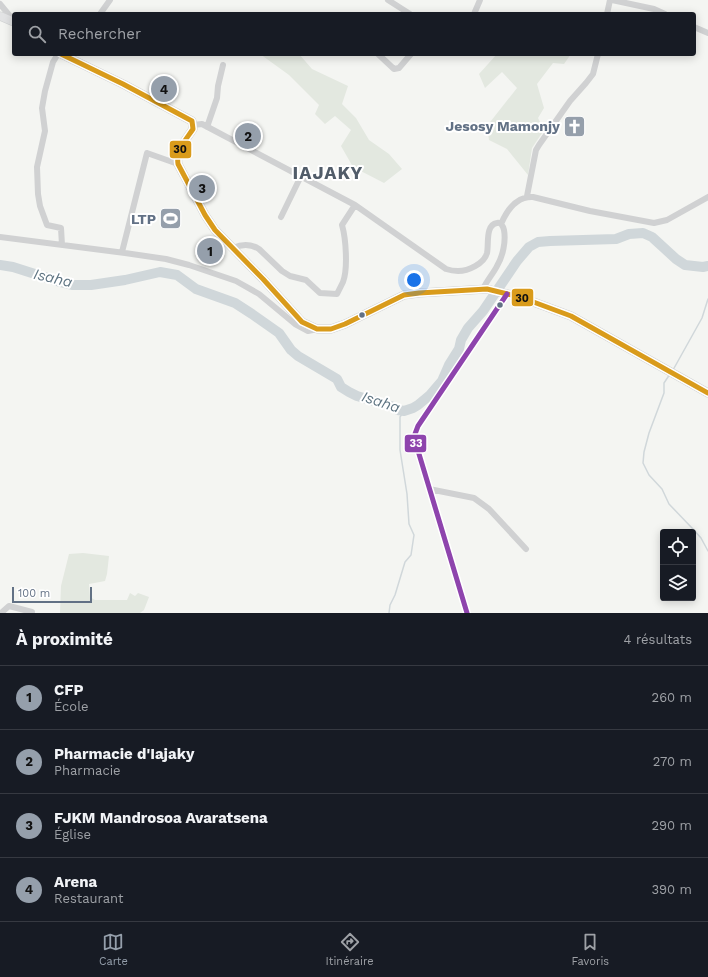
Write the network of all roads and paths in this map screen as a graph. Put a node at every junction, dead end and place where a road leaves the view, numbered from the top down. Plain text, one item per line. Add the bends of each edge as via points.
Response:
1 (110, 0) edge
2 (388, 0) edge
3 (480, 0) edge
4 (611, 0) edge
5 (0, 4) edge
6 (101, 12) edge
7 (407, 12) edge
8 (475, 12) edge
9 (608, 12) edge
10 (661, 12) edge
11 (0, 16) edge
12 (12, 19) edge
13 (12, 21) edge
14 (696, 29) edge
15 (708, 33) edge
16 (57, 56) edge
17 (66, 56) edge
18 (380, 56) edge
19 (409, 56) edge
20 (598, 56) edge
21 (223, 65) dead end
22 (193, 125) junction
23 (207, 127) junction
24 (178, 164) junction
25 (301, 176) junction
26 (527, 196) junction
27 (708, 197) edge
28 (355, 205) junction
29 (281, 217) dead end
30 (501, 224) junction
31 (0, 237) edge
32 (62, 245) junction
33 (234, 248) junction
34 (122, 252) junction
35 (485, 289) junction
36 (504, 293) junction
37 (317, 329) junction
38 (708, 393) edge
39 (429, 490) junction
40 (526, 548) dead end
41 (32, 612) dead end
42 (1, 613) edge
43 (467, 613) edge

1 - 6 street
2 - 7 street
3 - 8 street
4 - 9 street
4 - 10 street
5 - 12 street
11 - 13 main road
14 - 15 street
16 - 32 street via 45,91 42,108 44,131 37,167 40,206 47,225 61,228
17 - 22 main road via 185,117 192,121
18 - 19 street via 394,69 399,68
20 - 26 street via 593,74 570,101 536,150
21 - 23 street via 217,98
22 - 23 street via 202,124
22 - 24 main road via 193,129 178,150
23 - 25 street
24 - 33 main road via 215,230
24 - 34 street via 147,153
25 - 28 street
25 - 29 street
26 - 27 street via 590,211 654,222 667,220
26 - 30 street via 510,206
28 - 30 street via 446,269 457,271 472,268 484,259 490,228 497,223
28 - 33 street via 342,225 345,236 344,277 337,294 320,293 306,280 290,276 255,246 241,244
30 - 35 street via 505,235 502,255 486,281
31 - 32 street
32 - 34 street
33 - 37 main road via 302,322
34 - 37 street via 166,259 236,281 258,294 295,324 308,331
35 - 36 main road
35 - 37 main road via 404,295 338,327
36 - 38 main road via 571,316
36 - 39 street via 418,426 415,434 416,444
39 - 40 street via 474,498 489,509
39 - 43 street
41 - 42 street via 9,606

